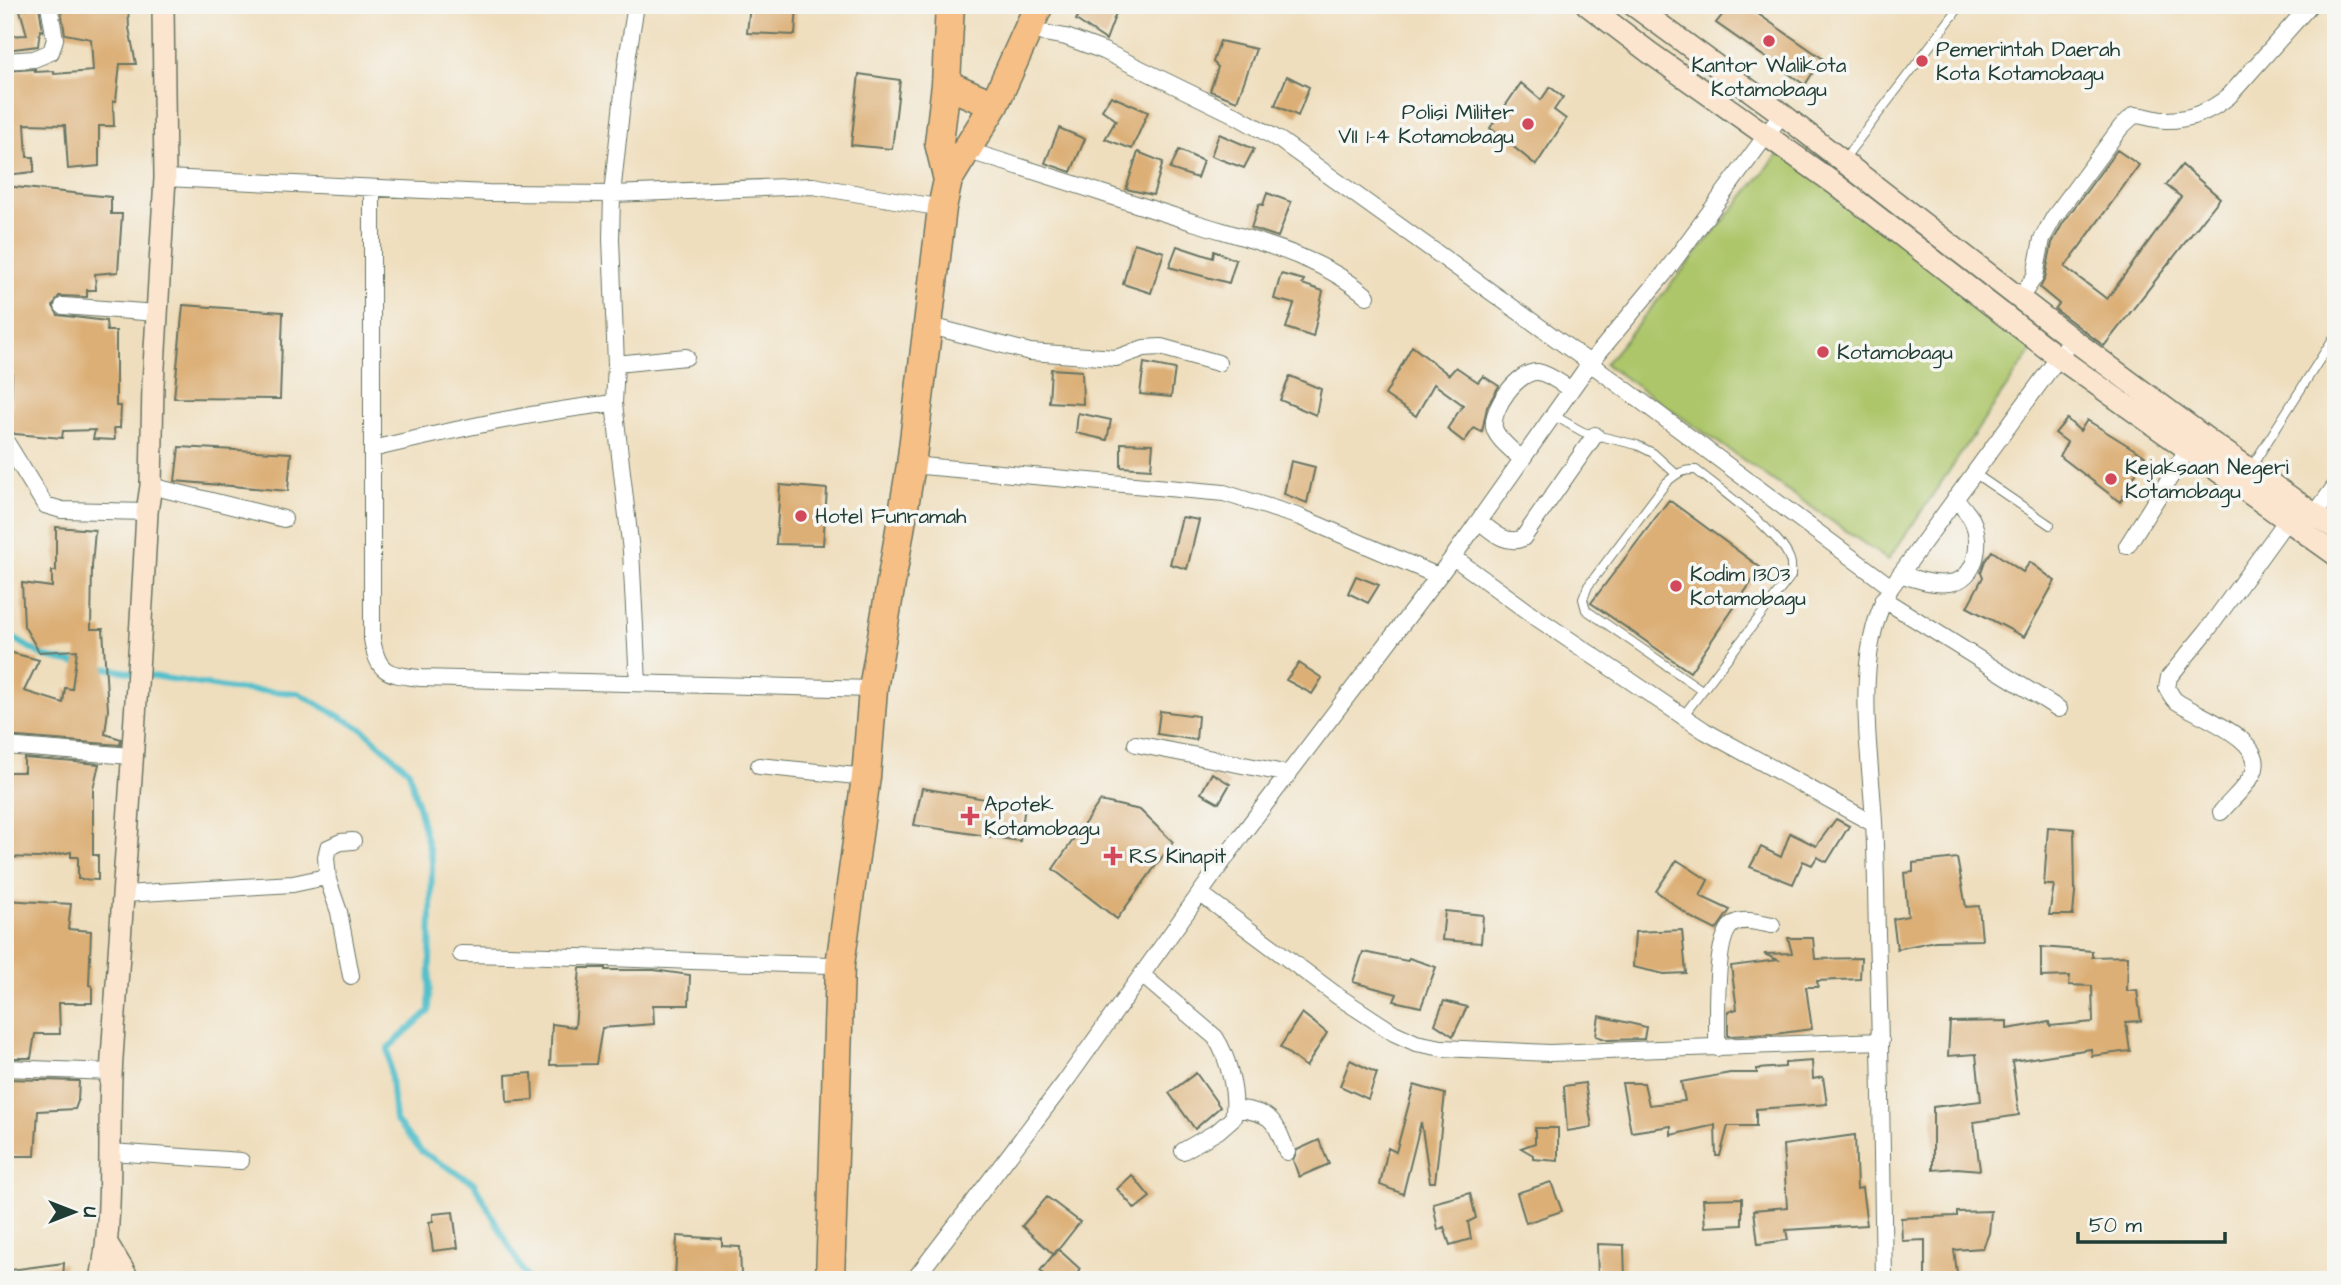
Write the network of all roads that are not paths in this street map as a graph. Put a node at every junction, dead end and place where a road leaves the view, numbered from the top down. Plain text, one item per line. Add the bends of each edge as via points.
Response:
1 (49, 5) edge
2 (163, 5) edge
3 (636, 5) edge
4 (950, 5) edge
5 (1587, 5) edge
6 (1961, 5) edge
7 (2310, 5) edge
8 (1647, 9) edge
9 (1033, 18) edge
10 (5, 61) edge
11 (946, 84) junction
12 (994, 105) junction
13 (1782, 114) junction
14 (1766, 135) junction
15 (965, 149) junction
16 (1842, 162) junction
17 (165, 178) junction
18 (948, 180) junction
19 (372, 189) junction
20 (612, 194) junction
21 (942, 208) junction
22 (1367, 296) dead end
23 (2020, 298) junction
24 (63, 306) dead end
25 (157, 313) junction
26 (928, 325) junction
27 (2336, 334) edge
28 (2072, 339) junction
29 (686, 357) dead end
30 (2058, 357) junction
31 (1218, 363) dead end
32 (1590, 363) junction
33 (616, 364) junction
34 (1572, 390) junction
35 (614, 403) junction
36 (1553, 415) junction
37 (1595, 435) junction
38 (5, 440) edge
39 (372, 449) junction
40 (2188, 449) junction
41 (1522, 460) junction
42 (911, 465) junction
43 (2250, 469) junction
44 (1974, 473) junction
45 (1676, 474) junction
46 (2336, 485) edge
47 (151, 486) junction
48 (1955, 498) junction
49 (147, 512) junction
50 (2315, 514) junction
51 (284, 519) dead end
52 (2287, 520) junction
53 (1479, 521) junction
54 (2050, 525) dead end
55 (2336, 529) edge
56 (2127, 546) dead end
57 (2336, 555) edge
58 (1453, 557) junction
59 (1438, 576) junction
60 (1891, 587) junction
61 (638, 683) junction
62 (873, 689) junction
63 (1702, 690) junction
64 (2059, 709) dead end
65 (1683, 716) junction
66 (1136, 744) dead end
67 (5, 746) edge
68 (131, 756) junction
69 (759, 766) dead end
70 (1289, 774) junction
71 (866, 777) junction
72 (2221, 812) dead end
73 (1874, 824) junction
74 (353, 841) dead end
75 (328, 880) junction
76 (124, 894) junction
77 (1201, 894) junction
78 (1772, 925) dead end
79 (461, 954) dead end
80 (840, 965) junction
81 (351, 975) dead end
82 (1142, 975) junction
83 (1881, 1041) junction
84 (1717, 1048) junction
85 (5, 1068) edge
86 (111, 1072) junction
87 (1235, 1108) junction
88 (1183, 1151) dead end
89 (111, 1152) junction
90 (1287, 1152) dead end
91 (241, 1161) dead end
92 (108, 1245) junction
93 (101, 1280) edge
94 (129, 1280) edge
95 (830, 1280) edge
96 (914, 1280) edge
97 (1884, 1280) edge

1 - 10 street via 55,39 51,52 34,59
2 - 17 main road
3 - 20 street
4 - 11 highway
5 - 14 main road
6 - 16 lane
7 - 23 street via 2215,108 2165,121 2134,114 2121,127 2054,217 2042,239 2035,276
8 - 13 main road
9 - 12 highway
9 - 32 street via 1281,141
11 - 12 highway
11 - 18 highway via 939,143
12 - 15 highway
13 - 14 street
13 - 16 main road
14 - 30 main road
14 - 32 street via 1664,274
15 - 18 highway
15 - 22 street via 1263,243 1327,269
16 - 23 main road
17 - 19 street
17 - 25 main road
18 - 21 highway
19 - 20 street
19 - 39 street
20 - 21 street via 813,186
20 - 33 street
21 - 26 highway
23 - 28 main road
24 - 25 street
25 - 47 main road
26 - 31 street via 1030,352 1116,358 1161,347
26 - 42 highway
27 - 43 lane
28 - 30 street
28 - 43 main road
29 - 33 street
30 - 40 main road
30 - 44 street
32 - 34 street
32 - 60 street
33 - 35 street
34 - 36 street
34 - 41 street via 1534,372 1523,375 1511,388 1494,413 1494,427
35 - 39 street via 492,421
35 - 61 street via 631,551
36 - 37 lane
36 - 41 street
37 - 45 lane via 1637,445
37 - 53 street via 1523,538 1505,540
38 - 49 street via 45,505 62,510
39 - 61 street via 372,639 382,669 421,677
40 - 52 main road
40 - 56 street
41 - 53 street
42 - 59 street via 1224,493 1300,517
42 - 62 highway
43 - 50 main road
44 - 48 street
44 - 54 lane
45 - 63 lane via 1610,556 1583,599 1586,610
45 - 63 lane via 1696,470 1755,518 1791,561 1791,576
46 - 50 street
47 - 49 main road
47 - 51 street
48 - 60 street
48 - 60 street via 1972,520 1976,537 1977,553 1968,573 1947,584 1923,581
49 - 68 main road
50 - 55 main road
52 - 57 main road
52 - 72 street via 2169,677 2167,688 2173,699 2241,738 2254,752 2253,774
53 - 58 street
58 - 59 street
58 - 65 street
59 - 70 street
60 - 64 street
60 - 73 street via 1870,649 1867,710
61 - 62 street
62 - 71 highway
63 - 65 lane
65 - 73 street
66 - 70 street
67 - 68 street
68 - 76 main road
69 - 71 street
70 - 77 street
71 - 80 highway
73 - 83 street
74 - 75 street via 328,848
75 - 76 street
75 - 81 street
76 - 86 main road
77 - 82 street
77 - 84 street via 1339,997 1416,1043 1550,1053
78 - 84 street via 1747,920 1733,923 1725,932 1719,958
79 - 80 street
80 - 95 highway
82 - 87 street via 1224,1049
82 - 96 street
83 - 84 street
83 - 97 street
85 - 86 street
86 - 89 main road
87 - 88 street via 1233,1118 1218,1131
87 - 90 street via 1264,1114 1276,1124
89 - 91 street
89 - 92 main road
92 - 93 main road
92 - 94 main road

